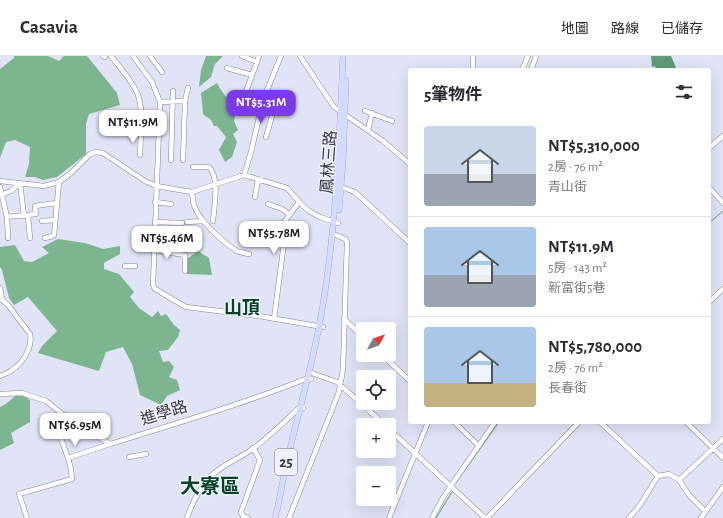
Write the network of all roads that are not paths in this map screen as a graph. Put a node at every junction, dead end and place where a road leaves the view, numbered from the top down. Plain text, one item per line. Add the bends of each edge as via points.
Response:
1 (111, 56) edge
2 (133, 56) edge
3 (150, 56) edge
4 (242, 56) edge
5 (259, 56) edge
6 (281, 56) edge
7 (300, 56) edge
8 (343, 56) edge
9 (347, 56) edge
10 (473, 56) edge
11 (528, 56) edge
12 (536, 56) edge
13 (257, 62) junction
14 (228, 68) dead end
15 (473, 68) edge
16 (523, 68) edge
17 (531, 68) edge
18 (162, 72) dead end
19 (252, 75) junction
20 (188, 88) dead end
21 (173, 91) dead end
22 (243, 100) dead end
23 (173, 101) junction
24 (185, 101) junction
25 (160, 102) junction
26 (365, 111) dead end
27 (343, 112) junction
28 (372, 113) junction
29 (272, 116) dead end
30 (392, 121) dead end
31 (368, 130) junction
32 (111, 131) dead end
33 (139, 132) junction
34 (159, 133) junction
35 (723, 136) edge
36 (266, 137) dead end
37 (711, 146) edge
38 (140, 155) dead end
39 (171, 160) dead end
40 (183, 160) dead end
41 (408, 162) edge
42 (193, 167) dead end
43 (244, 175) junction
44 (258, 180) junction
45 (0, 181) edge
46 (59, 182) junction
47 (20, 183) junction
48 (215, 184) junction
49 (156, 186) junction
50 (0, 187) edge
51 (341, 187) junction
52 (711, 190) edge
53 (192, 192) junction
54 (255, 197) dead end
55 (1, 198) edge
56 (155, 202) junction
57 (299, 202) junction
58 (56, 203) junction
59 (723, 203) edge
60 (171, 204) dead end
61 (268, 204) dead end
62 (290, 214) junction
63 (26, 216) junction
64 (6, 218) junction
65 (55, 220) junction
66 (204, 221) junction
67 (213, 221) dead end
68 (42, 222) dead end
69 (154, 222) junction
70 (187, 222) dead end
71 (336, 222) junction
72 (182, 223) dead end
73 (336, 235) junction
74 (8, 238) dead end
75 (30, 238) dead end
76 (45, 238) dead end
77 (408, 241) edge
78 (153, 250) junction
79 (250, 254) dead end
80 (125, 266) dead end
81 (135, 266) dead end
82 (185, 271) dead end
83 (0, 288) edge
84 (723, 289) edge
85 (0, 299) edge
86 (711, 300) edge
87 (274, 319) junction
88 (344, 319) junction
89 (321, 326) junction
90 (356, 330) edge
91 (390, 362) edge
92 (0, 376) edge
93 (310, 376) junction
94 (408, 379) edge
95 (341, 384) junction
96 (0, 394) edge
97 (302, 407) junction
98 (377, 418) edge
99 (427, 424) edge
100 (456, 424) edge
101 (495, 424) edge
102 (577, 424) edge
103 (602, 424) edge
104 (688, 424) edge
105 (59, 432) dead end
106 (396, 435) edge
107 (723, 439) edge
108 (110, 444) junction
109 (479, 446) junction
110 (253, 448) junction
111 (713, 448) junction
112 (146, 454) dead end
113 (416, 454) junction
114 (129, 457) dead end
115 (68, 458) junction
116 (723, 458) edge
117 (658, 476) junction
118 (679, 480) junction
119 (451, 486) junction
120 (723, 487) edge
121 (705, 511) junction
122 (27, 518) edge
123 (187, 518) edge
124 (248, 518) edge
125 (275, 518) edge
126 (278, 518) edge
127 (289, 518) edge
128 (389, 518) edge
129 (432, 518) edge
130 (486, 518) edge
131 (629, 518) edge
132 (701, 518) edge

1 - 33 street via 138,92 142,115
2 - 25 street via 152,82
3 - 18 street
4 - 13 street
5 - 13 street
6 - 43 street via 263,100
7 - 27 street via 330,103
8 - 27 main road, 鳳林三路 / 25
9 - 27 main road, 鳳林三路 / 25
10 - 15 street
11 - 16 street
12 - 17 street
13 - 19 street
14 - 19 street
19 - 22 street
20 - 24 street
21 - 23 street
23 - 24 street
23 - 25 street
23 - 39 street
24 - 40 street
25 - 34 street
26 - 28 street
27 - 31 street
27 - 51 main road, 鳳林三路 / 25
27 - 71 main road, 鳳林三路 / 25
28 - 30 street
28 - 31 street
29 - 36 street
31 - 41 street
32 - 33 street
33 - 34 street
33 - 38 street
34 - 49 street
35 - 37 street
42 - 48 street via 210,168
43 - 44 street
43 - 48 street
44 - 54 street
44 - 57 street via 287,188
45 - 47 street
46 - 47 street via 42,186
46 - 49 street via 71,174 90,154 96,152 103,153
46 - 58 street
47 - 55 street
47 - 63 street
48 - 53 street
48 - 67 street
49 - 53 street
49 - 56 street
50 - 55 street
51 - 71 main road, 鳳林三路 / 25
51 - 77 street via 355,192
52 - 59 street
53 - 66 street via 194,207
55 - 64 street
56 - 60 street
56 - 69 street
57 - 62 street
57 - 71 street via 315,214
58 - 63 street via 35,206 36,214
58 - 65 street
61 - 62 street
62 - 87 street via 282,225 284,243
63 - 64 street
63 - 75 street
64 - 74 street
65 - 68 street
65 - 76 street via 53,236
66 - 70 street
66 - 79 street via 222,241 239,252
69 - 72 street
69 - 78 street
71 - 73 main road, 鳳林三路 / 25
71 - 89 main road, 鳳林三路 / 25
73 - 88 street via 347,242
73 - 89 main road, 鳳林三路 / 25
78 - 82 street via 185,255
78 - 87 street via 155,289 184,306
80 - 81 street
83 - 85 street
84 - 86 street
85 - 92 street via 8,305 31,338 30,346 20,363 12,371
87 - 89 street
88 - 90 street
88 - 95 street
89 - 93 main road, 鳳林三路 / 25
91 - 94 street
93 - 95 street
93 - 97 main road, 鳳林三路 / 25
93 - 108 street, 進學路 via 286,387
95 - 98 street
95 - 127 street
96 - 108 street via 22,393 46,401 68,419
97 - 110 street
97 - 125 main road, 25
97 - 126 main road, 25
99 - 113 street
100 - 109 street
101 - 109 street
102 - 130 street
103 - 117 street
104 - 111 street
105 - 115 street
106 - 113 street
107 - 111 street
108 - 115 street, 進學路
109 - 119 street
110 - 123 street via 212,475
110 - 124 street via 260,460 241,512
111 - 116 street
111 - 118 street
112 - 114 street
113 - 119 street
113 - 128 street
115 - 122 street via 72,479 19,494
117 - 118 street via 670,474
117 - 131 street
118 - 121 street
119 - 129 street
119 - 130 street
120 - 121 street
121 - 132 street

